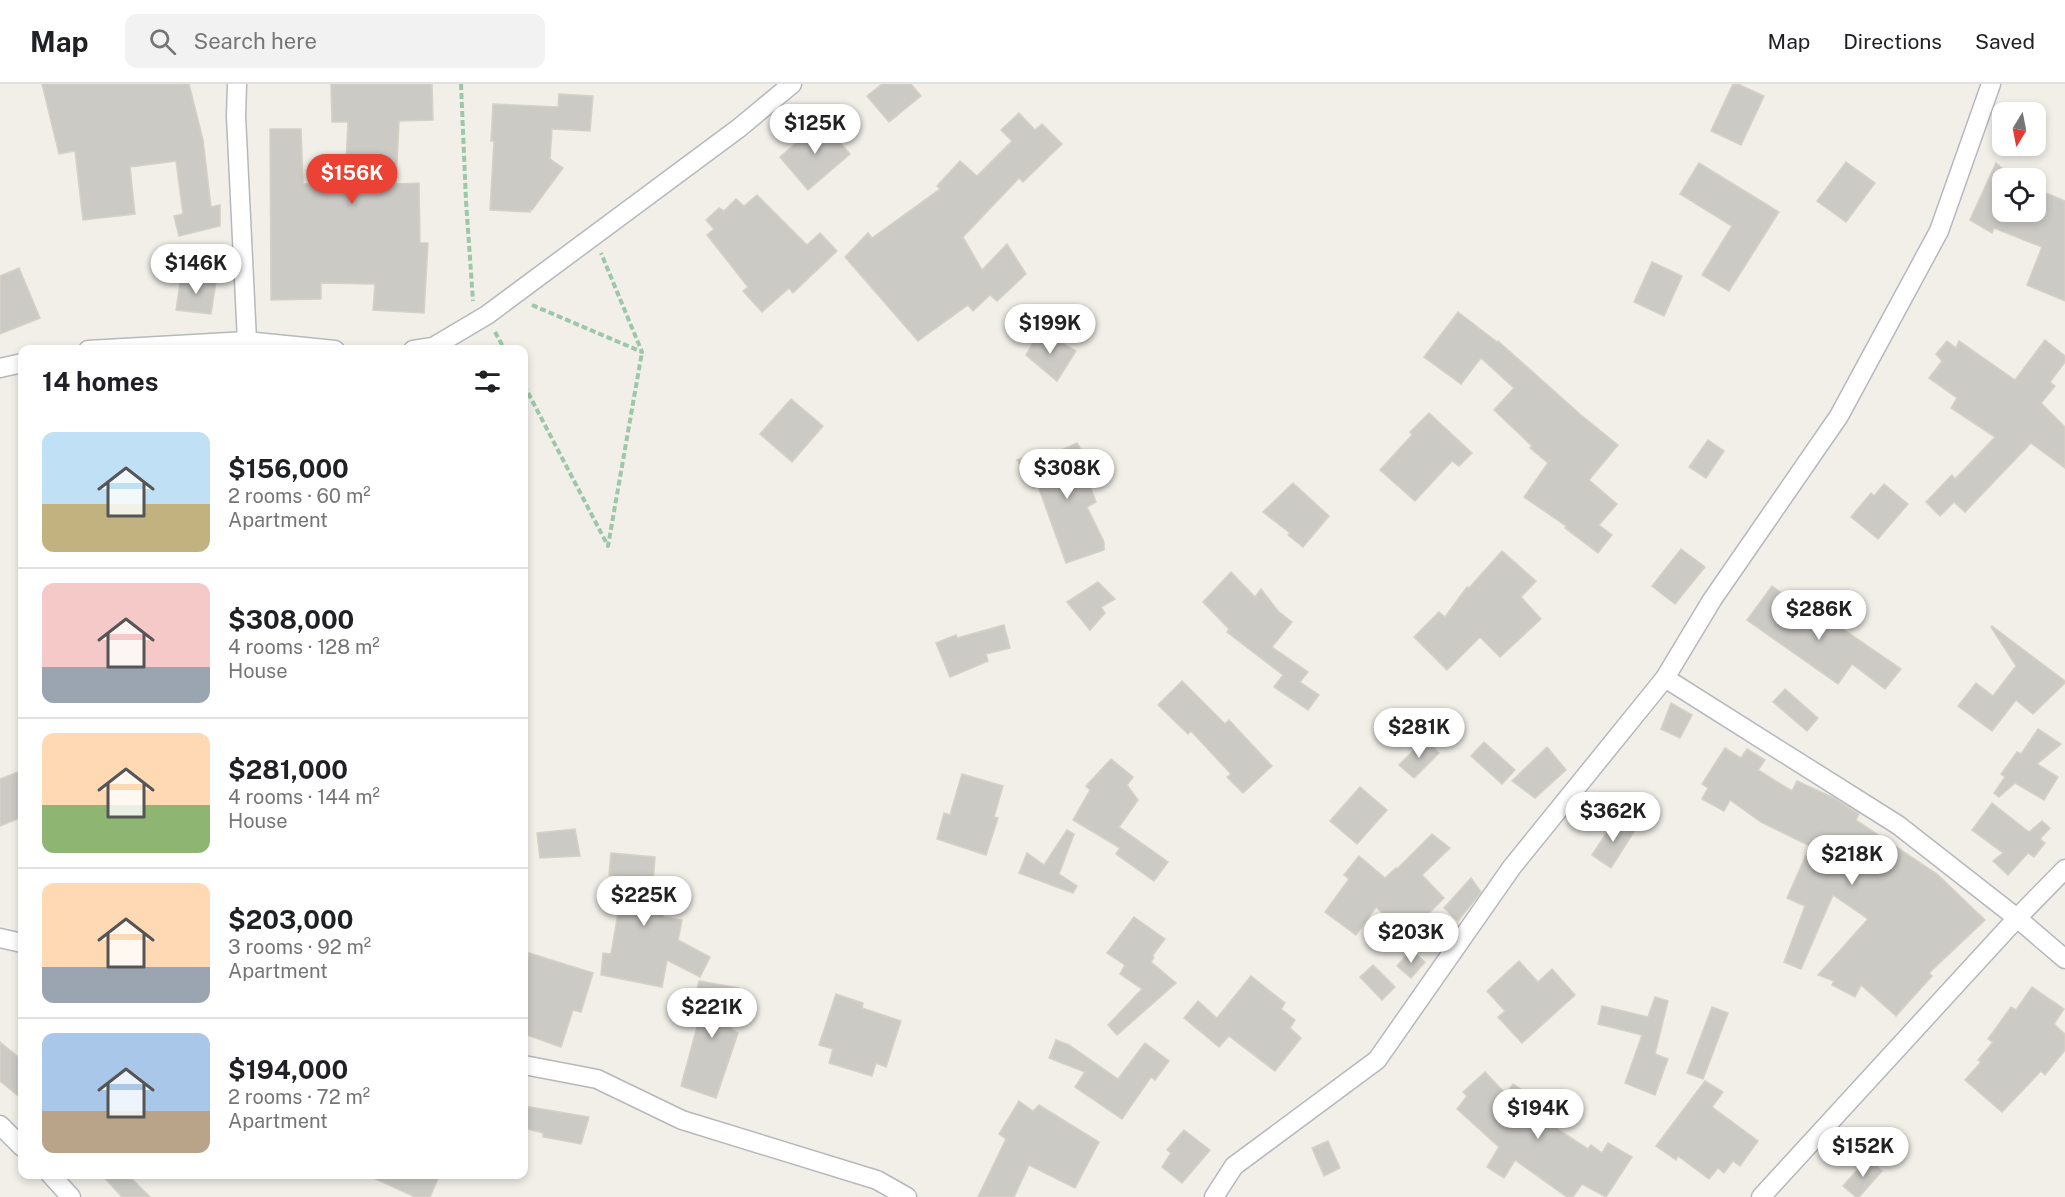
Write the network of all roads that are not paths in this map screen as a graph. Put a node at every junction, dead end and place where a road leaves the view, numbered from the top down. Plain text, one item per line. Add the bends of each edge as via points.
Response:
1 (237, 84) edge
2 (792, 84) edge
3 (1991, 84) edge
4 (247, 341) junction
5 (176, 345) edge
6 (286, 345) edge
7 (436, 345) edge
8 (18, 364) edge
9 (0, 368) edge
10 (1665, 678) junction
11 (2065, 869) edge
12 (2017, 918) junction
13 (0, 938) edge
14 (18, 942) edge
15 (2065, 959) edge
16 (528, 1066) edge
17 (0, 1125) edge
18 (18, 1143) edge
19 (55, 1179) edge
20 (71, 1197) edge
21 (907, 1197) edge
22 (1214, 1197) edge
23 (1761, 1197) edge

1 - 4 street
2 - 7 street via 594,236 475,323
3 - 10 street via 1939,231 1839,416 1712,600
4 - 5 street
4 - 6 street
8 - 9 street
10 - 12 street via 1898,825
10 - 22 street via 1512,867 1377,1060 1234,1166
11 - 12 street
12 - 15 street
12 - 23 street
13 - 14 street
16 - 21 street via 597,1079 682,1120 877,1180
17 - 18 street
19 - 20 street

